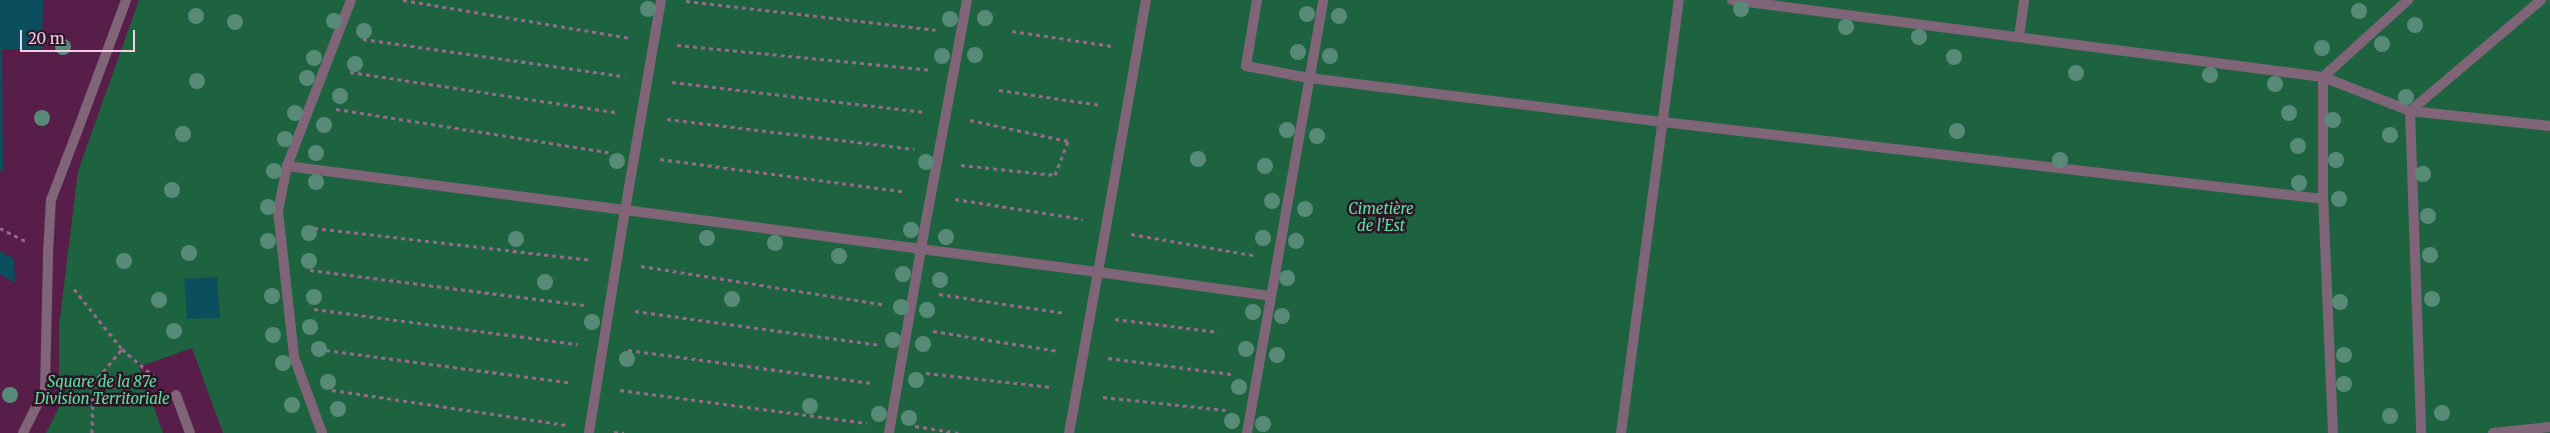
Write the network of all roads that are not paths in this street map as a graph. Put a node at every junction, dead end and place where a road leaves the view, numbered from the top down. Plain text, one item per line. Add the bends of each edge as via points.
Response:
1 (126, 0) edge
2 (351, 0) edge
3 (662, 0) edge
4 (967, 0) edge
5 (1146, 0) edge
6 (1257, 0) edge
7 (1323, 0) edge
8 (1679, 0) edge
9 (1732, 0) edge
10 (2024, 0) edge
11 (2396, 0) edge
12 (2408, 0) edge
13 (2542, 0) edge
14 (2394, 12) junction
15 (2019, 37) junction
16 (2323, 77) junction
17 (1309, 78) junction
18 (2410, 111) junction
19 (1663, 122) junction
20 (2550, 126) edge
21 (287, 166) junction
22 (2323, 199) junction
23 (625, 210) junction
24 (921, 249) junction
25 (1098, 272) junction
26 (1270, 296) junction
27 (176, 395) road end
28 (2550, 426) edge
29 (890, 427) edge
30 (589, 431) edge
31 (23, 433) edge
32 (190, 433) edge
33 (322, 433) edge
34 (1069, 433) edge
35 (1246, 433) edge
36 (1621, 433) edge
37 (2333, 433) edge
38 (2421, 433) edge
39 (2493, 433) edge

1 - 31 street via 51,200 45,388
2 - 21 street
3 - 23 street
4 - 24 street
5 - 25 street
6 - 17 street via 1246,66
7 - 17 street
8 - 19 street
9 - 15 street
10 - 15 street
11 - 14 street
12 - 14 street
13 - 18 street
14 - 16 street
15 - 16 street
16 - 18 street
16 - 22 street
17 - 19 street
17 - 26 street
18 - 20 street
18 - 38 street
19 - 22 street
19 - 36 street
21 - 23 street
21 - 33 street via 278,211 294,357
22 - 37 street
23 - 24 street
23 - 30 street
24 - 25 street
24 - 29 street
25 - 26 street
25 - 34 street
26 - 35 street
27 - 32 street
28 - 39 street

